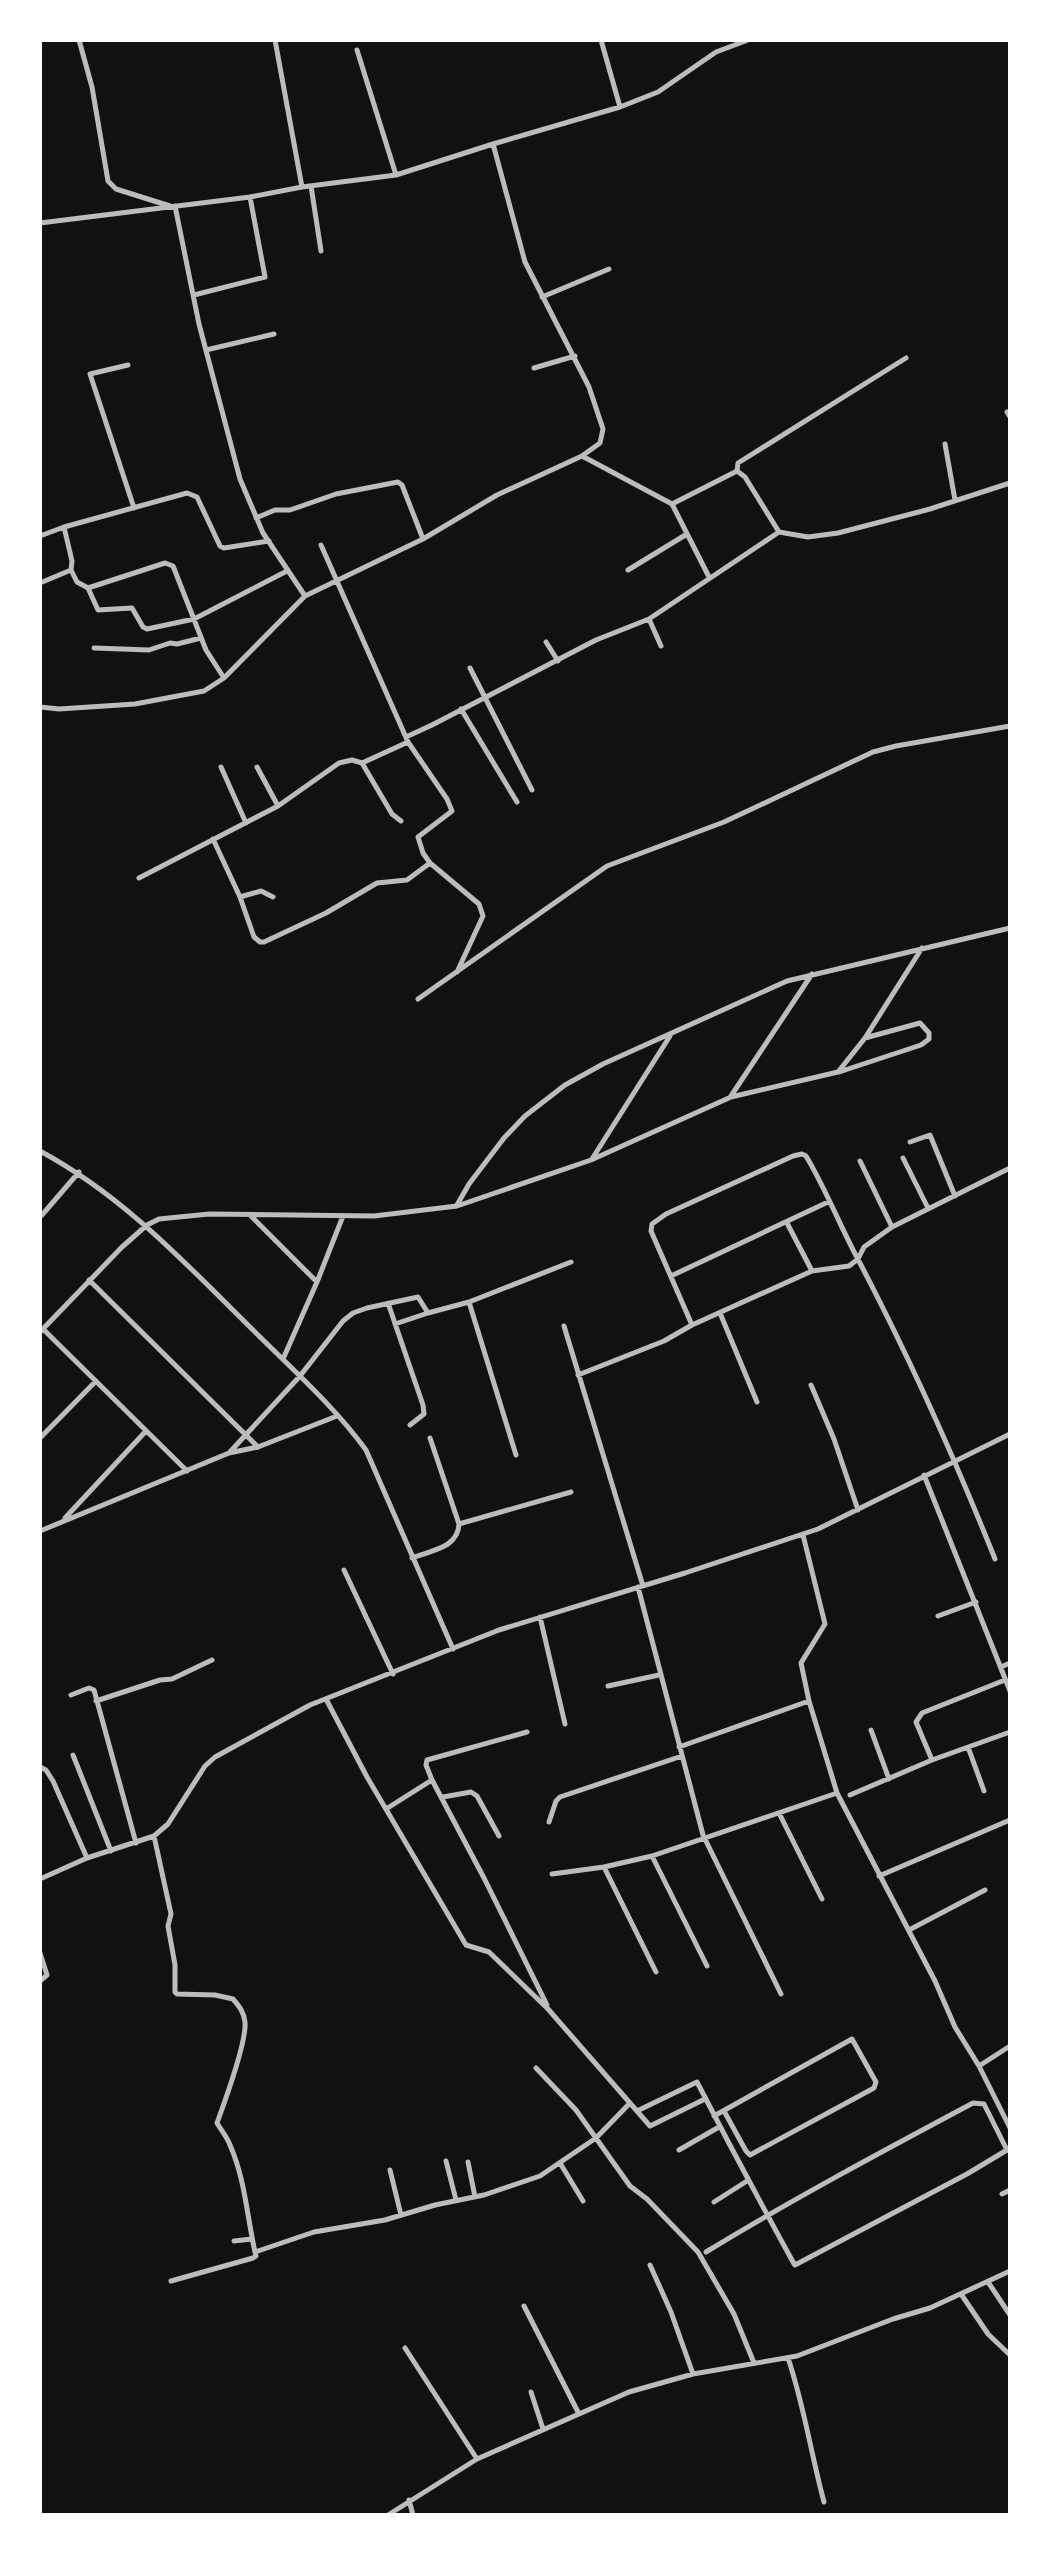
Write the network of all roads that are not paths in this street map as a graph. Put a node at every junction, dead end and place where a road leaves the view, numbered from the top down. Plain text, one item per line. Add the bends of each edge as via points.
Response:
1 (79, 40) edge
2 (275, 40) edge
3 (601, 40) edge
4 (748, 40) edge
5 (357, 50) dead end
6 (620, 107) junction
7 (493, 144) junction
8 (396, 175) junction
9 (311, 186) junction
10 (302, 187) junction
11 (250, 197) junction
12 (173, 206) junction
13 (40, 223) edge
14 (321, 251) dead end
15 (609, 269) dead end
16 (194, 295) junction
17 (542, 297) junction
18 (274, 334) dead end
19 (206, 350) junction
20 (575, 356) junction
21 (906, 358) dead end
22 (128, 365) dead end
23 (534, 368) dead end
24 (945, 444) dead end
25 (582, 456) junction
26 (737, 471) junction
27 (1010, 483) edge
28 (955, 500) junction
29 (672, 504) junction
30 (134, 508) junction
31 (256, 518) junction
32 (64, 527) junction
33 (779, 532) junction
34 (687, 534) junction
35 (40, 536) edge
36 (423, 539) junction
37 (269, 541) junction
38 (321, 545) dead end
39 (71, 570) junction
40 (628, 570) dead end
41 (287, 571) junction
42 (709, 577) junction
43 (336, 580) junction
44 (40, 583) edge
45 (88, 588) junction
46 (305, 596) junction
47 (194, 619) junction
48 (649, 619) junction
49 (201, 638) junction
50 (546, 642) dead end
51 (661, 646) dead end
52 (94, 648) dead end
53 (558, 661) junction
54 (470, 668) dead end
55 (224, 678) junction
56 (484, 696) junction
57 (40, 707) edge
58 (461, 709) junction
59 (1010, 726) edge
60 (407, 740) junction
61 (362, 763) junction
62 (221, 767) dead end
63 (257, 767) dead end
64 (532, 790) dead end
65 (517, 802) dead end
66 (278, 806) junction
67 (401, 821) dead end
68 (246, 823) junction
69 (213, 839) junction
70 (430, 863) junction
71 (139, 878) dead end
72 (240, 897) junction
73 (273, 897) dead end
74 (1010, 928) edge
75 (922, 948) junction
76 (457, 973) junction
77 (813, 974) junction
78 (418, 999) dead end
79 (671, 1036) junction
80 (865, 1038) junction
81 (838, 1072) junction
82 (731, 1097) junction
83 (910, 1142) dead end
84 (40, 1151) edge
85 (903, 1158) dead end
86 (591, 1160) junction
87 (860, 1161) dead end
88 (1010, 1168) edge
89 (79, 1172) junction
90 (955, 1196) junction
91 (828, 1202) junction
92 (457, 1206) junction
93 (928, 1208) junction
94 (42, 1215) dead end
95 (251, 1215) junction
96 (343, 1216) junction
97 (787, 1223) junction
98 (147, 1225) junction
99 (892, 1227) junction
100 (571, 1262) dead end
101 (860, 1262) junction
102 (812, 1271) junction
103 (671, 1276) junction
104 (89, 1280) junction
105 (317, 1282) junction
106 (469, 1302) junction
107 (388, 1303) junction
108 (428, 1313) junction
109 (720, 1313) junction
110 (395, 1324) junction
111 (692, 1325) junction
112 (564, 1326) dead end
113 (42, 1330) edge
114 (283, 1360) junction
115 (578, 1375) junction
116 (300, 1376) junction
117 (96, 1381) junction
118 (811, 1385) dead end
119 (757, 1402) dead end
120 (337, 1416) junction
121 (410, 1425) dead end
122 (146, 1431) junction
123 (245, 1434) junction
124 (1010, 1434) edge
125 (40, 1438) edge
126 (430, 1438) dead end
127 (258, 1447) junction
128 (229, 1453) junction
129 (516, 1455) dead end
130 (955, 1460) junction
131 (188, 1472) junction
132 (924, 1475) junction
133 (571, 1492) dead end
134 (858, 1510) junction
135 (64, 1519) junction
136 (459, 1524) junction
137 (40, 1531) edge
138 (803, 1535) junction
139 (412, 1558) junction
140 (995, 1559) dead end
141 (344, 1570) dead end
142 (641, 1587) junction
143 (976, 1602) junction
144 (938, 1616) dead end
145 (540, 1617) junction
146 (453, 1649) junction
147 (212, 1660) dead end
148 (1010, 1663) edge
149 (1001, 1667) junction
150 (393, 1674) junction
151 (659, 1675) junction
152 (1005, 1680) junction
153 (608, 1686) dead end
154 (1010, 1691) edge
155 (71, 1695) dead end
156 (326, 1699) junction
157 (96, 1701) junction
158 (809, 1701) junction
159 (565, 1724) dead end
160 (871, 1730) dead end
161 (527, 1732) dead end
162 (1010, 1732) edge
163 (679, 1747) junction
164 (968, 1747) junction
165 (73, 1755) dead end
166 (682, 1756) junction
167 (932, 1760) junction
168 (40, 1767) edge
169 (889, 1779) junction
170 (432, 1780) junction
171 (984, 1791) dead end
172 (837, 1793) junction
173 (850, 1795) dead end
174 (443, 1797) junction
175 (386, 1809) junction
176 (779, 1813) junction
177 (1010, 1820) edge
178 (549, 1822) dead end
179 (154, 1836) junction
180 (499, 1836) dead end
181 (704, 1839) junction
182 (136, 1843) junction
183 (111, 1851) junction
184 (652, 1856) junction
185 (87, 1858) junction
186 (604, 1867) junction
187 (552, 1874) dead end
188 (879, 1876) junction
189 (40, 1879) edge
190 (985, 1890) dead end
191 (822, 1899) dead end
192 (909, 1930) junction
193 (40, 1953) edge
194 (707, 1966) dead end
195 (656, 1972) dead end
196 (40, 1981) edge
197 (781, 1994) dead end
198 (548, 2009) junction
199 (1010, 2046) edge
200 (979, 2066) junction
201 (536, 2068) dead end
202 (705, 2099) junction
203 (630, 2103) junction
204 (637, 2111) junction
205 (724, 2111) junction
206 (714, 2116) junction
207 (719, 2127) junction
208 (1010, 2128) edge
209 (596, 2138) junction
210 (1008, 2149) edge
211 (679, 2150) dead end
212 (446, 2161) dead end
213 (468, 2162) dead end
214 (560, 2163) junction
215 (390, 2170) dead end
216 (747, 2181) junction
217 (1010, 2190) edge
218 (1002, 2194) dead end
219 (475, 2197) junction
220 (456, 2200) junction
221 (583, 2201) dead end
222 (714, 2202) dead end
223 (401, 2215) junction
224 (767, 2215) junction
225 (252, 2239) junction
226 (234, 2241) dead end
227 (255, 2252) junction
228 (706, 2252) dead end
229 (650, 2265) dead end
230 (1010, 2271) edge
231 (171, 2281) dead end
232 (988, 2282) junction
233 (961, 2294) junction
234 (524, 2306) dead end
235 (1010, 2315) edge
236 (405, 2348) dead end
237 (1010, 2355) edge
238 (788, 2358) junction
239 (754, 2363) junction
240 (693, 2374) junction
241 (531, 2392) dead end
242 (579, 2414) junction
243 (543, 2429) junction
244 (477, 2459) junction
245 (409, 2500) junction
246 (824, 2502) dead end
247 (388, 2515) edge
248 (413, 2515) edge

1 - 12 street via 110,185
2 - 10 street
3 - 6 street
4 - 6 street via 716,52 658,92
5 - 8 street
6 - 7 street
7 - 8 street
7 - 17 street via 525,262
8 - 9 street
9 - 10 street
9 - 14 street
10 - 11 street
11 - 12 street
11 - 16 street via 265,277
12 - 13 street
12 - 16 street
15 - 17 street
16 - 19 street
17 - 20 street
18 - 19 street
19 - 31 street via 240,479
20 - 23 street
20 - 25 street via 603,429 600,443
21 - 26 street via 738,463
22 - 30 street via 90,374
24 - 28 street
25 - 29 street
25 - 36 street via 497,495
26 - 29 street
26 - 33 street
27 - 28 street
28 - 33 street via 823,536
29 - 34 street
30 - 32 street
30 - 37 street via 193,493 224,548
31 - 36 street via 398,482
31 - 37 street
32 - 35 street
32 - 39 street
33 - 42 street
34 - 40 street
34 - 42 street
36 - 43 street
37 - 41 street
38 - 43 street
39 - 44 street
39 - 45 street
41 - 46 street
41 - 47 street
42 - 48 street
43 - 46 street
43 - 60 street
45 - 47 street via 98,610 132,608 146,629
45 - 47 street via 169,564
46 - 55 street
47 - 49 street
48 - 51 street
48 - 53 street
49 - 52 street via 149,650
49 - 55 street
50 - 53 street
53 - 56 street
54 - 56 street
55 - 57 street via 204,691 135,704
56 - 58 street
56 - 64 street
58 - 60 street
58 - 65 street
59 - 76 street via 873,752 724,822 607,866
60 - 61 street
60 - 70 street via 452,808 418,837
61 - 66 street via 339,763
61 - 67 street
62 - 68 street
63 - 66 street
66 - 68 street
68 - 69 street
69 - 71 street
69 - 72 street
70 - 72 street via 407,880 377,883 264,942 254,937
70 - 76 street via 479,904 483,916
72 - 73 street via 261,891
74 - 75 street
75 - 77 street
75 - 80 street
76 - 78 street
77 - 79 street via 766,990
77 - 82 street
79 - 86 street
79 - 92 street via 603,1064 542,1102 504,1138
80 - 81 street
80 - 81 street via 920,1023 929,1033 921,1045
81 - 82 street
82 - 86 street
83 - 90 street via 930,1135
84 - 89 street
85 - 93 street
86 - 92 street
87 - 99 street
88 - 90 street
89 - 94 street
89 - 98 street
90 - 93 street
91 - 97 street
91 - 101 street
91 - 103 street via 802,1154 723,1187 652,1224
92 - 96 street
93 - 99 street
95 - 96 street
95 - 98 street via 174,1216
95 - 105 street
96 - 105 street
97 - 102 street
97 - 103 street
98 - 104 street
98 - 114 street
99 - 101 street via 864,1247
100 - 106 street
101 - 102 street
101 - 130 street
102 - 109 street
103 - 111 street
104 - 113 street
104 - 123 street
105 - 114 street
106 - 108 street
106 - 129 street
107 - 108 street via 418,1297
107 - 110 street
107 - 116 street via 343,1321
108 - 110 street
109 - 111 street
109 - 119 street
110 - 121 street via 424,1414
111 - 115 street
112 - 115 street
113 - 117 street
114 - 116 street
115 - 142 street
116 - 120 street
116 - 123 street
117 - 122 street
117 - 125 street
118 - 134 street
120 - 127 street
120 - 139 street via 366,1450
122 - 131 street
122 - 135 street
123 - 127 street
123 - 128 street
124 - 130 street
126 - 136 street
127 - 128 street
128 - 131 street
130 - 132 street
130 - 140 street
131 - 135 street
132 - 134 street
132 - 143 street
133 - 136 street
134 - 138 street
135 - 137 street
136 - 139 street via 451,1544
138 - 142 street
138 - 158 street via 825,1624 801,1663
139 - 146 street
141 - 150 street
142 - 145 street
142 - 151 street
143 - 144 street
143 - 149 street
145 - 146 street
145 - 159 street
146 - 150 street
147 - 157 street via 172,1679
148 - 149 street
149 - 152 street
150 - 156 street
151 - 153 street
151 - 163 street
152 - 154 street
152 - 167 street via 922,1713 916,1722
155 - 157 street via 91,1688
156 - 175 street
156 - 179 street via 215,1757
157 - 182 street
158 - 163 street
158 - 172 street
160 - 169 street
161 - 170 street via 427,1760
162 - 164 street
163 - 166 street
164 - 167 street
164 - 171 street
165 - 183 street
166 - 178 street via 560,1797
166 - 181 street
167 - 169 street
168 - 185 street via 53,1781
169 - 173 street
170 - 174 street
170 - 175 street
172 - 176 street
172 - 188 street
174 - 180 street via 471,1792 477,1796
174 - 198 street
175 - 198 street via 466,1945 489,1952
176 - 181 street
176 - 191 street
177 - 188 street
179 - 182 street
179 - 225 street via 171,1914 175,1992 233,1999 244,2018 217,2123 243,2183
181 - 184 street
181 - 197 street
182 - 183 street
183 - 185 street
184 - 186 street
184 - 194 street
185 - 189 street
186 - 187 street
186 - 195 street
188 - 192 street
190 - 192 street
192 - 200 street
193 - 196 street via 47,1975
198 - 203 street
199 - 200 street
200 - 208 street
201 - 209 street
202 - 204 street via 650,2126
202 - 204 street via 697,2082
202 - 206 street
203 - 204 street
203 - 209 street
205 - 205 street via 750,2155 874,2088 876,2082 852,2039
205 - 206 street
206 - 207 street
207 - 211 street
207 - 216 street
209 - 214 street
209 - 239 street via 630,2186 698,2252 734,2314
210 - 224 street via 984,2104 973,2103
210 - 224 street via 799,2265
212 - 220 street
213 - 219 street
214 - 219 street via 540,2176
214 - 221 street
215 - 223 street
216 - 222 street
216 - 224 street
217 - 218 street
219 - 220 street
220 - 223 street
223 - 227 street via 314,2232
224 - 228 street
225 - 226 street
225 - 227 street
227 - 231 street via 253,2258
229 - 240 street
230 - 232 street
232 - 233 street
232 - 235 street
233 - 237 street via 988,2334
233 - 238 street
234 - 242 street
236 - 244 street
238 - 239 street
238 - 246 street
239 - 240 street
240 - 242 street via 629,2392
241 - 243 street
242 - 243 street
243 - 244 street
244 - 245 street
245 - 247 street
245 - 248 street

